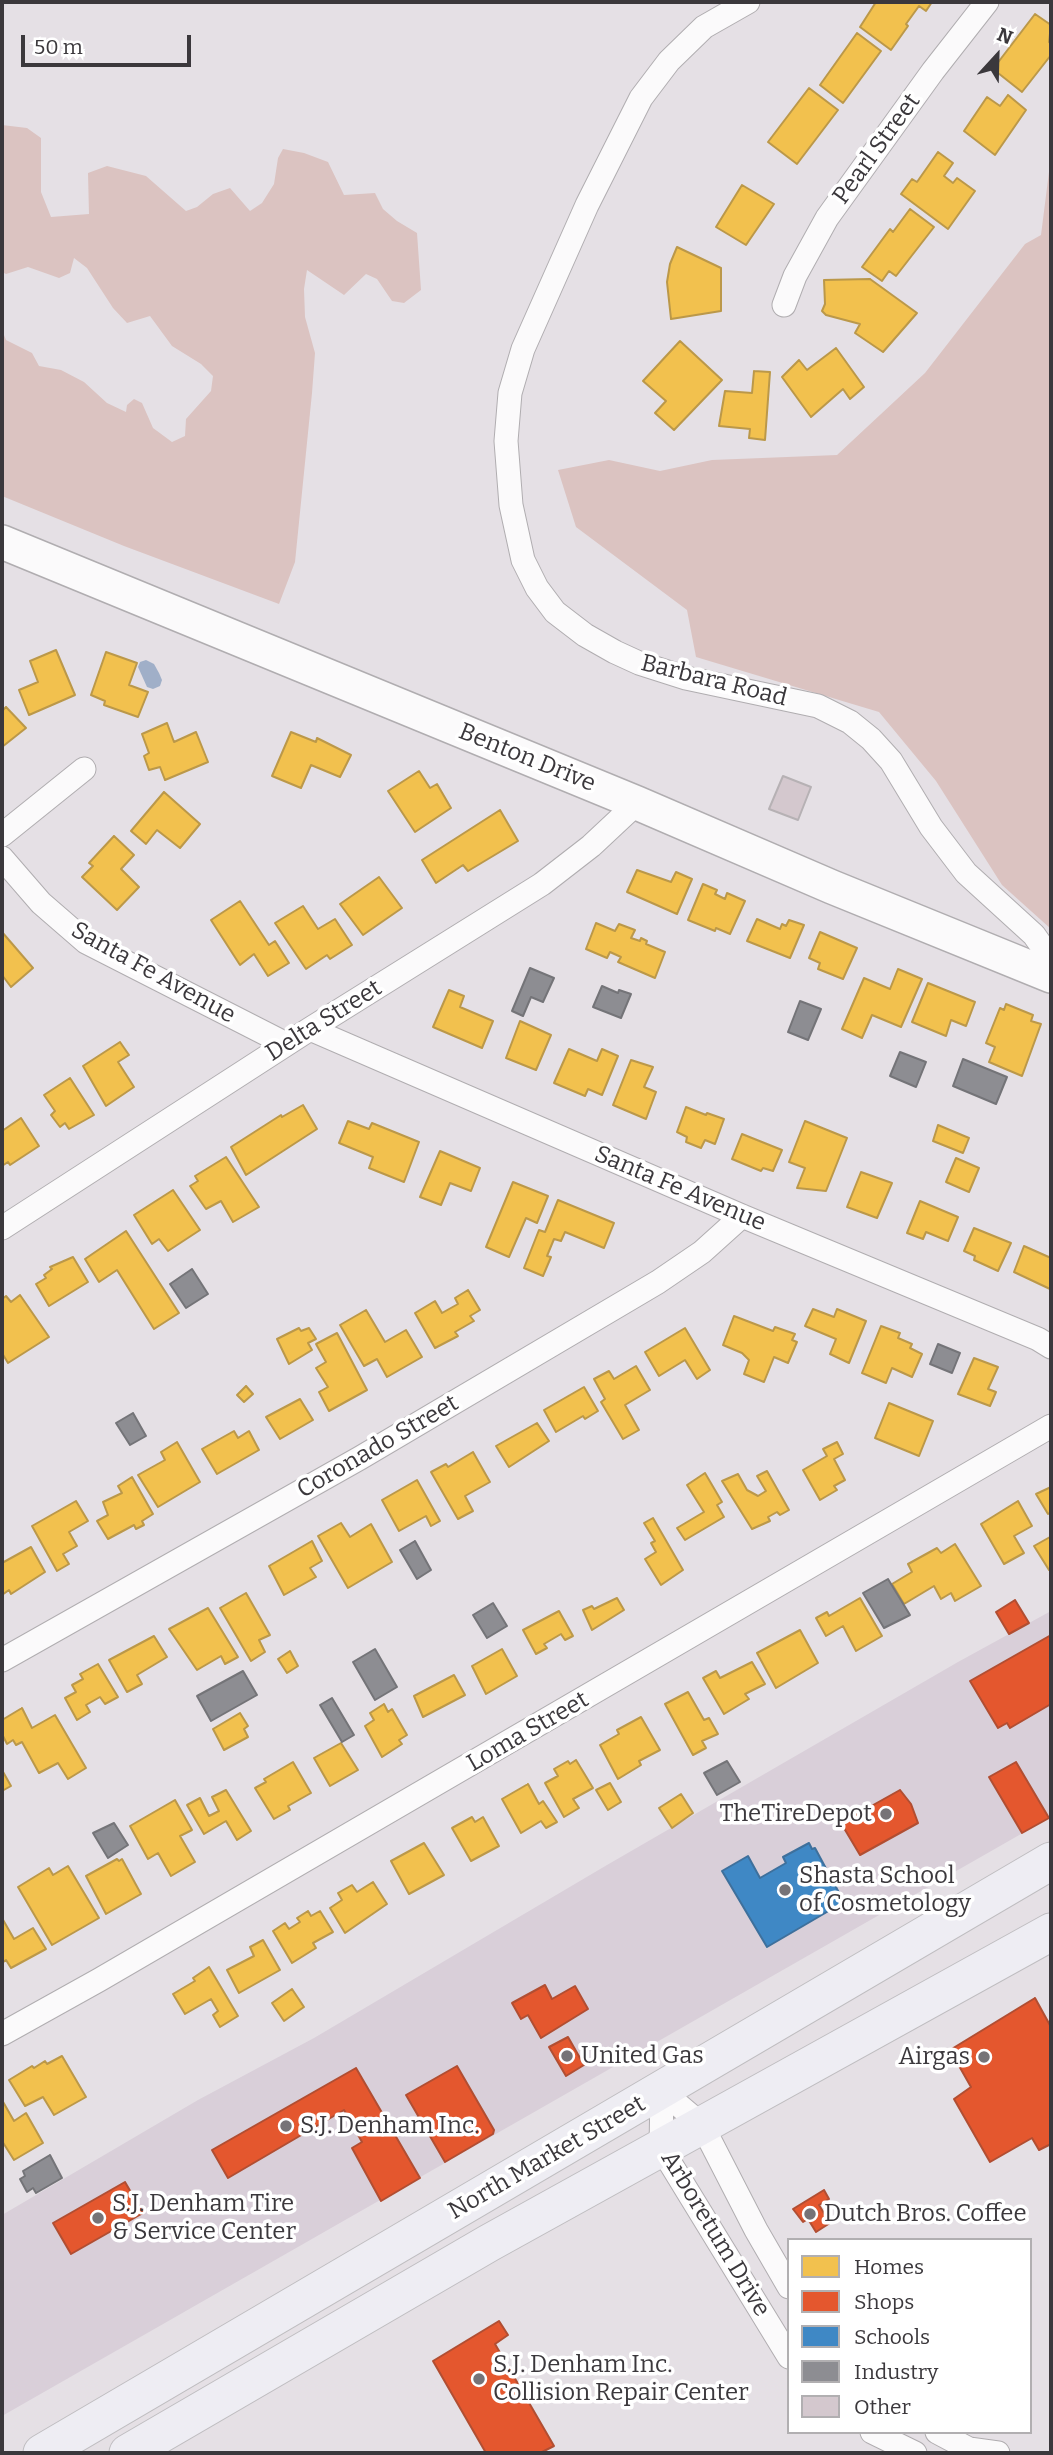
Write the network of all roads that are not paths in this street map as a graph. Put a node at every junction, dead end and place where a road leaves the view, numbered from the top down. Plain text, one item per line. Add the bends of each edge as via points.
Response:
1 (748, 2) edge
2 (987, 2) edge
3 (784, 305) dead end
4 (2, 542) edge
5 (84, 769) dead end
6 (637, 803) junction
7 (2, 835) edge
8 (2, 858) edge
9 (1051, 958) edge
10 (1051, 976) edge
11 (310, 1029) junction
12 (286, 1044) junction
13 (742, 1216) junction
14 (2, 1228) edge
15 (1051, 1347) edge
16 (1051, 1426) edge
17 (2, 1660) edge
18 (1051, 1861) edge
19 (1051, 1933) edge
20 (2, 2034) edge
21 (662, 2091) junction
22 (702, 2125) junction
23 (662, 2148) junction
24 (787, 2284) edge
25 (787, 2354) edge
26 (876, 2434) edge
27 (940, 2434) edge
28 (963, 2451) edge
29 (42, 2453) edge
30 (128, 2453) edge
31 (915, 2453) edge
32 (998, 2453) edge

1 - 9 street, Barbara Road via 704,27 640,98 523,349 510,393 506,441 511,505 523,560 555,612 615,652 686,678 818,706 850,722 891,761 966,873 1034,935
2 - 3 street, Pearl Street via 827,218
4 - 6 street, Benton Drive
5 - 7 street
6 - 10 street, Benton Drive
6 - 11 street, Delta Street via 542,884
8 - 12 street, Santa Fe Avenue via 41,903 86,942
11 - 12 street, Delta Street
11 - 13 street, Santa Fe Avenue
12 - 14 street, Delta Street
13 - 15 street, Santa Fe Avenue
13 - 17 street, Coronado Street via 702,1252 658,1282 360,1458
16 - 20 street, Loma Street
18 - 21 main road, North Market Street
19 - 22 main road, North Market Street
21 - 22 street, Arboretum Drive
21 - 23 street, Arboretum Drive
21 - 29 main road, North Market Street
22 - 23 main road, North Market Street
22 - 24 street, Arboretum Drive
23 - 25 street, Arboretum Drive
23 - 30 main road, North Market Street
26 - 31 street
27 - 28 street
28 - 32 street

